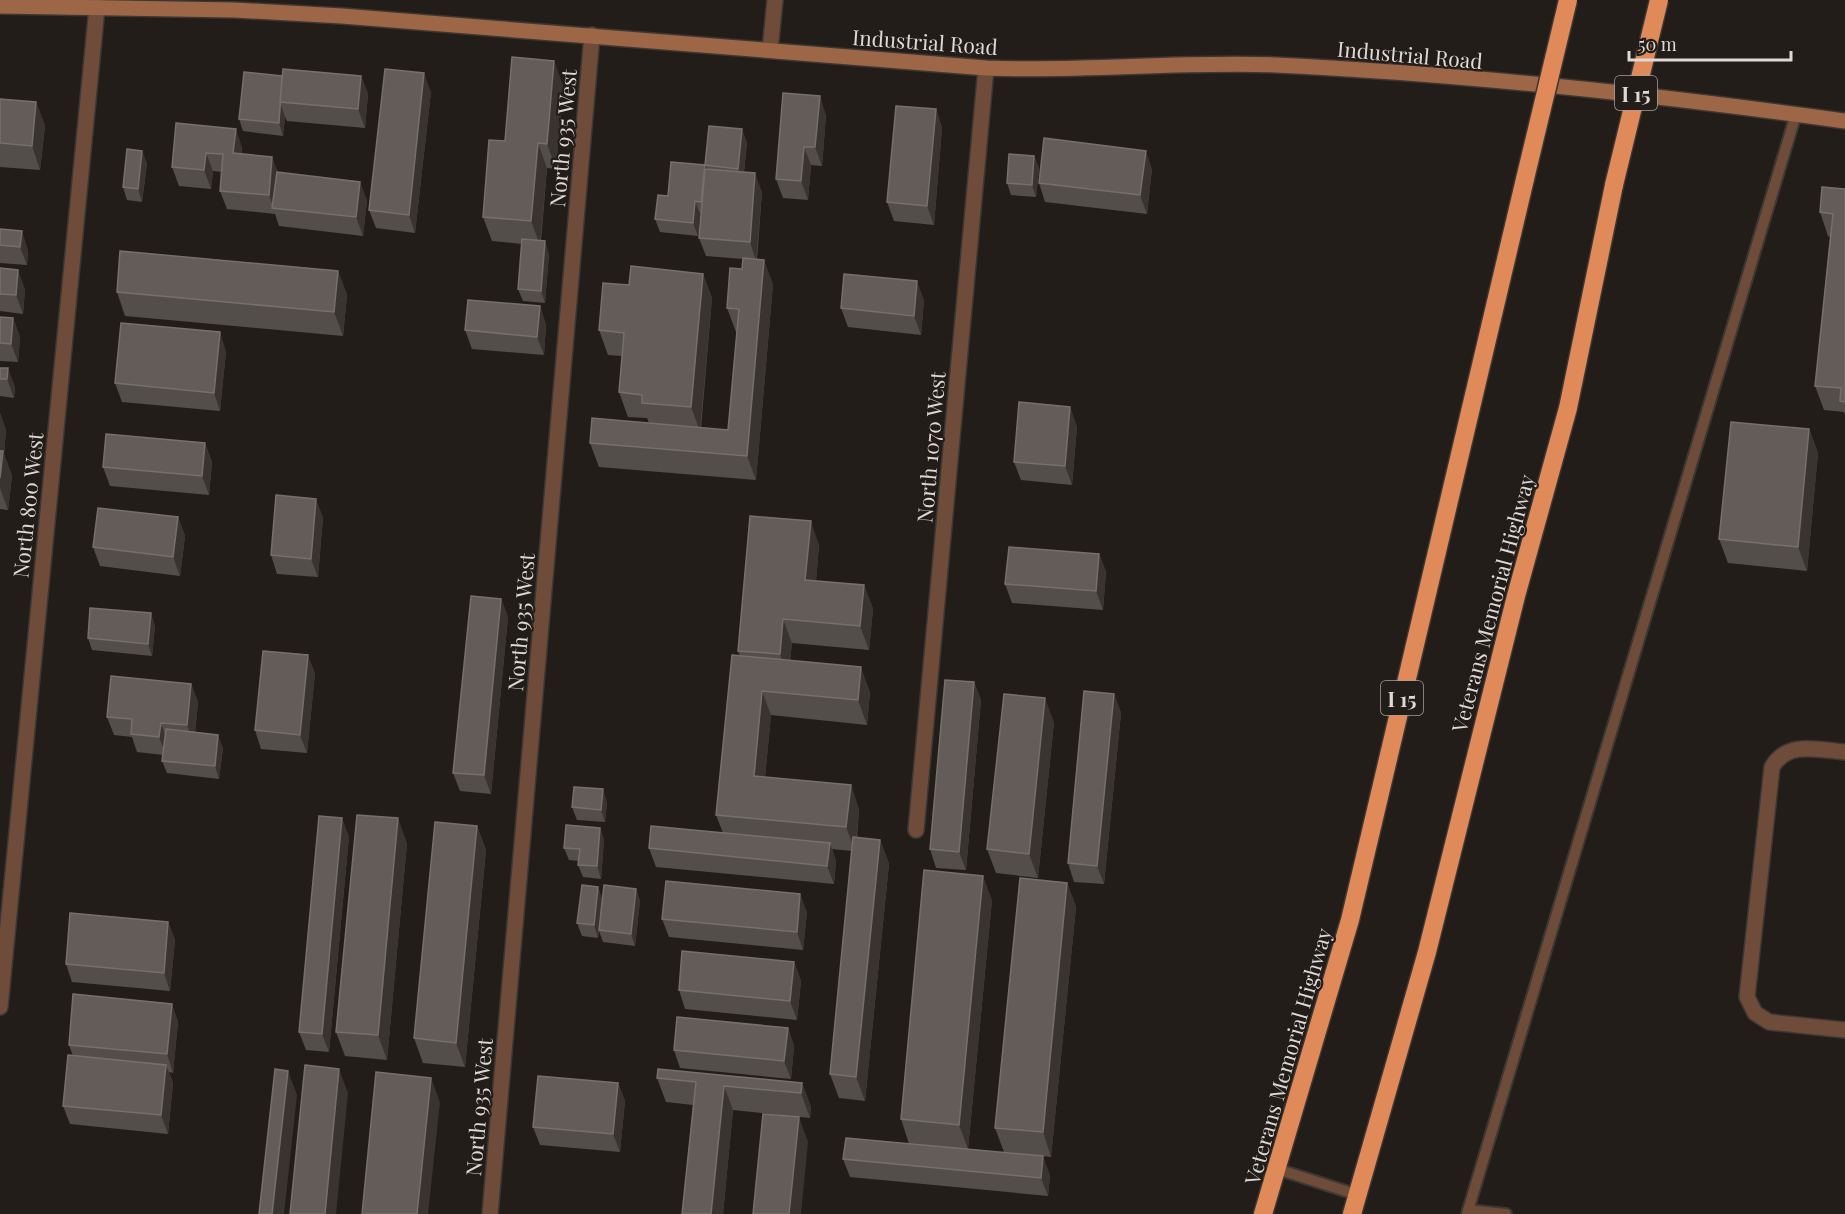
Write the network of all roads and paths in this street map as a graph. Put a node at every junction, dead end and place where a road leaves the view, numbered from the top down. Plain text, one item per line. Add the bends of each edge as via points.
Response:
1 (776, 0) edge
2 (1568, 0) edge
3 (1659, 0) edge
4 (97, 3) edge
5 (0, 6) edge
6 (592, 34) junction
7 (770, 50) junction
8 (986, 68) junction
9 (1796, 114) junction
10 (1845, 121) edge
11 (1845, 752) edge
12 (916, 830) dead end
13 (0, 1007) edge
14 (1845, 1030) edge
15 (1277, 1169) junction
16 (1358, 1195) junction
17 (1467, 1212) edge
18 (490, 1214) edge
19 (1263, 1214) edge
20 (1352, 1214) edge
21 (1506, 1214) edge

1 - 7 street
2 - 15 highway, Veterans Memorial Highway / I 15, bridge via 1350,920
3 - 16 highway, Veterans Memorial Highway / I 15, bridge via 1614,185 1568,408 1516,596 1427,952
4 - 5 street, Industrial Road
4 - 6 street, Industrial Road via 353,16
4 - 13 street, North 800 West
6 - 7 street, Industrial Road
6 - 18 street, North 935 West
7 - 8 street, Industrial Road
8 - 9 street, Industrial Road via 1275,65 1594,91
8 - 12 street, North 1070 West
9 - 10 street, Industrial Road
9 - 17 lane
11 - 14 street via 1797,748 1782,753 1772,766 1747,997 1755,1013 1769,1022
15 - 16 lane
15 - 19 highway, Veterans Memorial Highway / I 15
16 - 20 highway, Veterans Memorial Highway / I 15
17 - 21 lane

